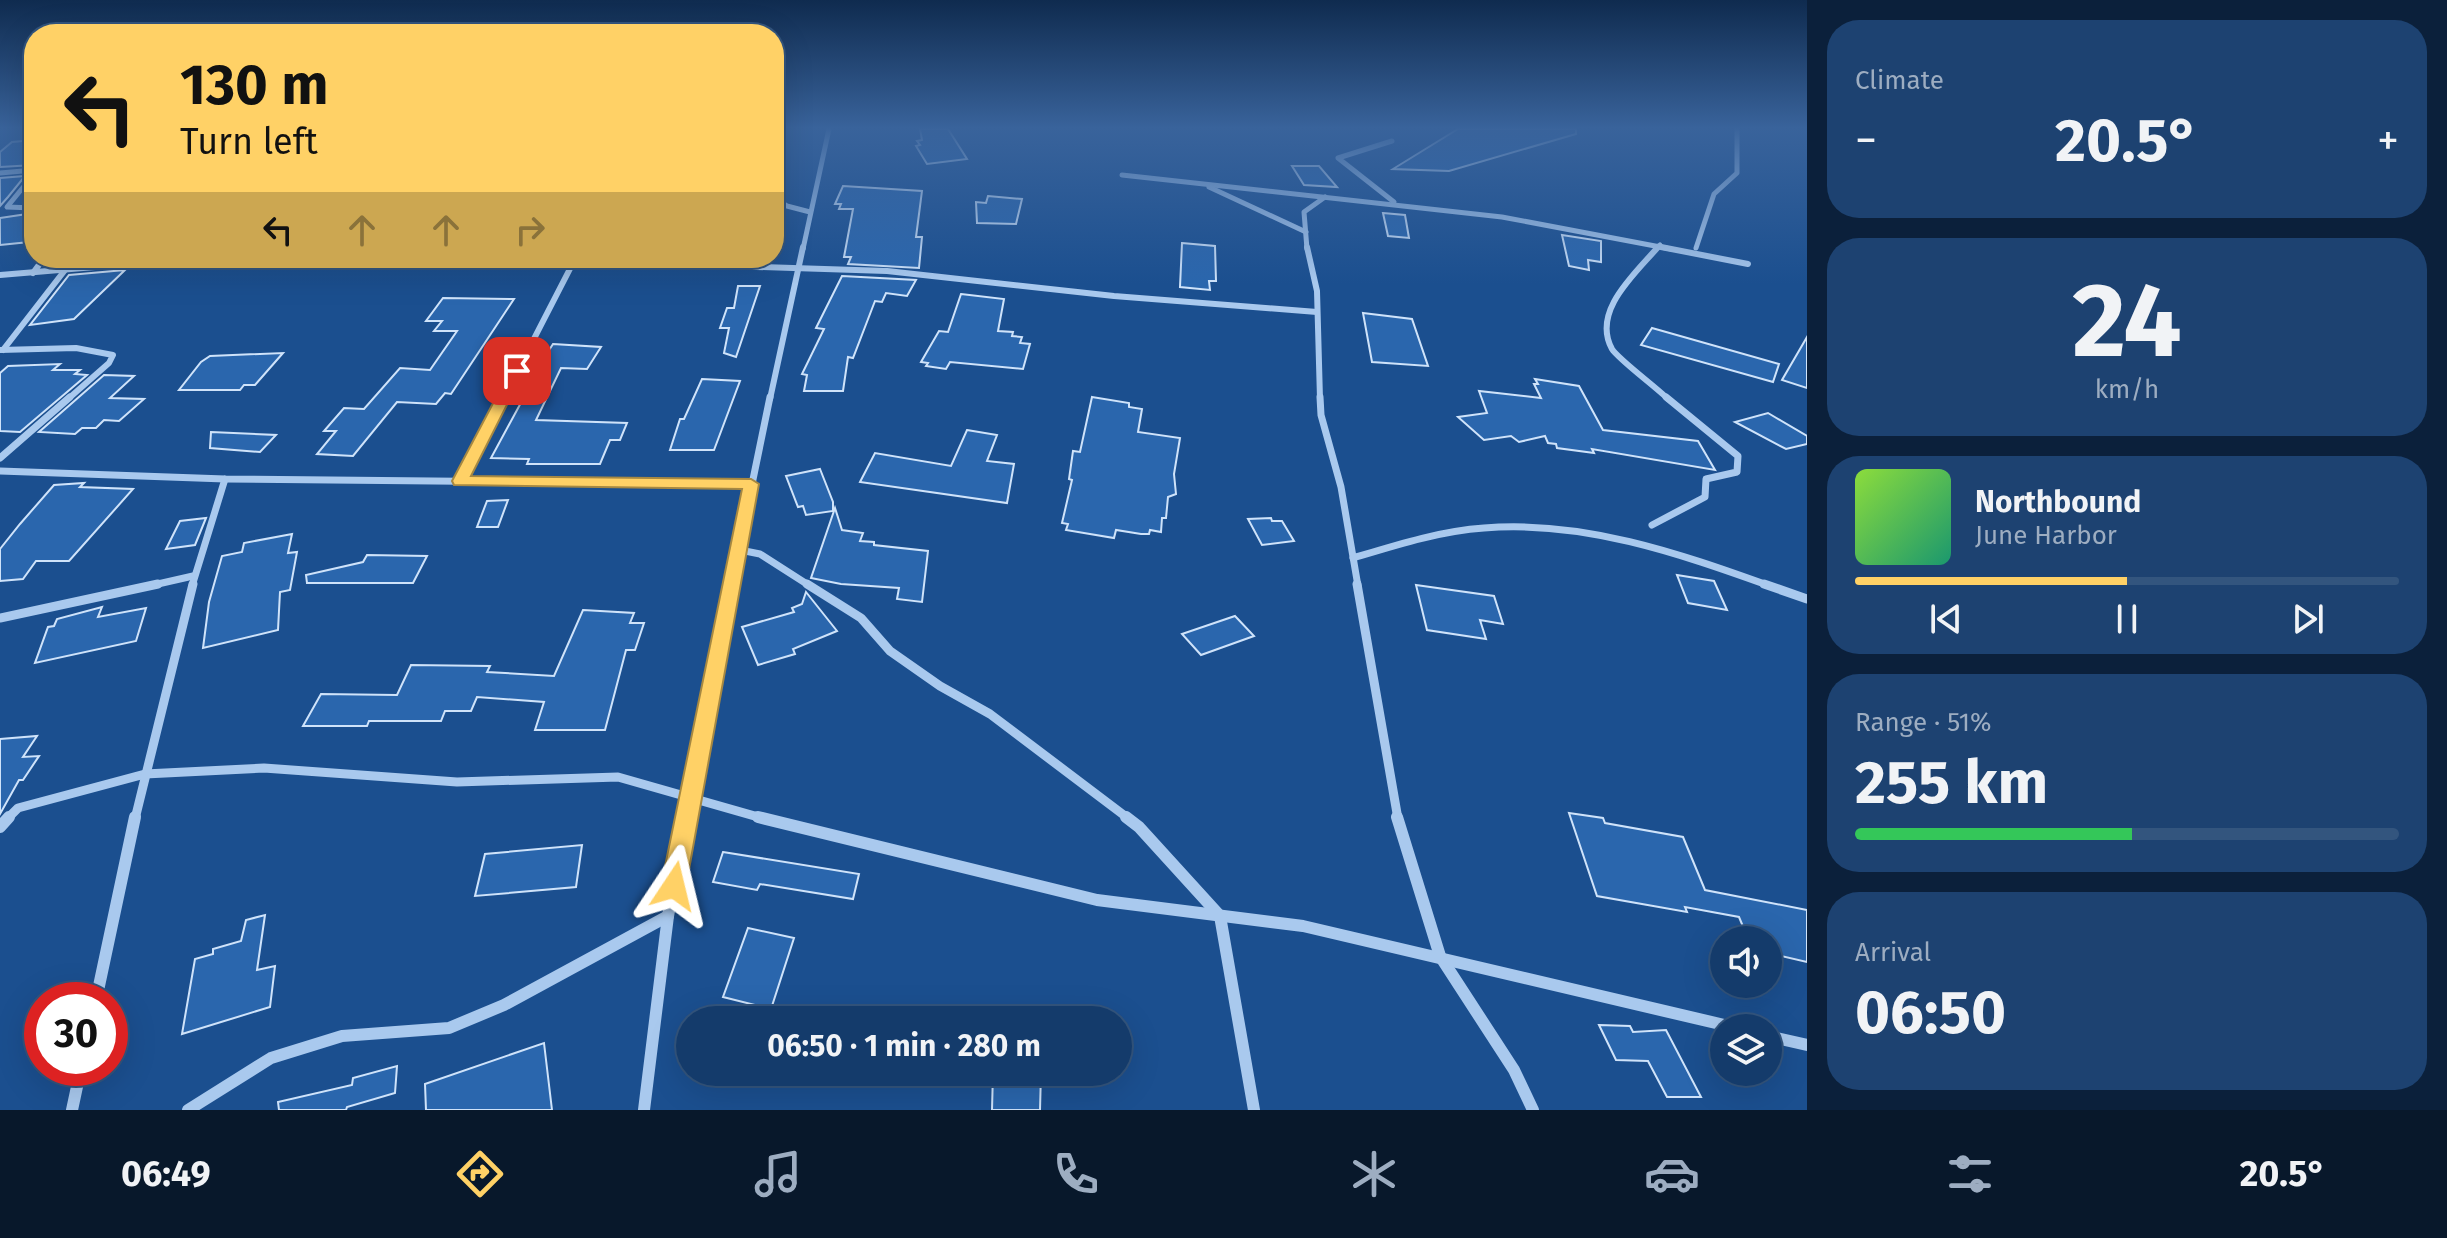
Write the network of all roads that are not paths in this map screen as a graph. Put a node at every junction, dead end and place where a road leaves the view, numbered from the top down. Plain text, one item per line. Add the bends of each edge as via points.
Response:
1 (817, 181) edge
2 (1188, 181) edge
3 (1193, 181) edge
4 (1367, 181) edge
5 (1730, 181) edge
6 (24, 185) edge
7 (1325, 197) junction
8 (784, 204) edge
9 (1398, 205) junction
10 (24, 208) edge
11 (810, 212) junction
12 (1306, 232) junction
13 (1660, 245) junction
14 (1696, 248) dead end
15 (1748, 264) dead end
16 (784, 267) edge
17 (37, 268) edge
18 (88, 268) edge
19 (570, 268) edge
20 (798, 268) junction
21 (65, 270) junction
22 (33, 273) junction
23 (0, 275) edge
24 (1317, 312) junction
25 (2, 350) edge
26 (0, 458) edge
27 (0, 471) edge
28 (225, 479) junction
29 (460, 481) junction
30 (751, 484) junction
31 (1652, 525) dead end
32 (740, 550) junction
33 (1353, 558) junction
34 (193, 576) junction
35 (1807, 599) edge
36 (0, 618) edge
37 (145, 774) junction
38 (690, 799) junction
39 (0, 827) edge
40 (668, 916) junction
41 (1220, 916) junction
42 (1440, 956) junction
43 (100, 982) edge
44 (1710, 1021) edge
45 (1782, 1039) edge
46 (1807, 1045) edge
47 (77, 1086) edge
48 (72, 1110) edge
49 (188, 1110) edge
50 (644, 1110) edge
51 (1254, 1110) edge
52 (1533, 1110) edge

1 - 11 street
2 - 12 street via 1243,199
3 - 7 street
4 - 9 street
5 - 14 street via 1712,196
6 - 10 street via 7,207
7 - 9 street
7 - 12 street via 1304,212
8 - 11 street
9 - 13 street
11 - 20 street
12 - 24 street
13 - 15 street
13 - 31 street via 1614,299 1606,327 1612,350 1738,456 1737,472 1706,479 1705,497
16 - 20 street
17 - 22 street
18 - 21 street
19 - 29 street
20 - 24 street via 933,274 1114,296
20 - 30 street
21 - 22 street
21 - 25 street
22 - 23 street
24 - 33 street via 1321,415
25 - 26 street via 76,348 113,355
27 - 28 street
28 - 29 street
28 - 34 street
29 - 30 street
30 - 32 street
32 - 38 street
32 - 41 street via 760,554 861,618 890,651 990,714 1139,827
33 - 35 street via 1428,535 1556,528 1692,558
33 - 42 street via 1399,827
34 - 36 street
34 - 37 street
37 - 38 street via 264,768 457,782 618,777
37 - 39 street via 18,808
37 - 43 street
38 - 40 street
38 - 41 street via 1097,900
40 - 49 street via 504,1005 449,1028 342,1036 271,1058
40 - 50 street
41 - 42 street via 1303,926
41 - 51 street
42 - 44 street
42 - 52 street via 1514,1070
45 - 46 street
47 - 48 street

